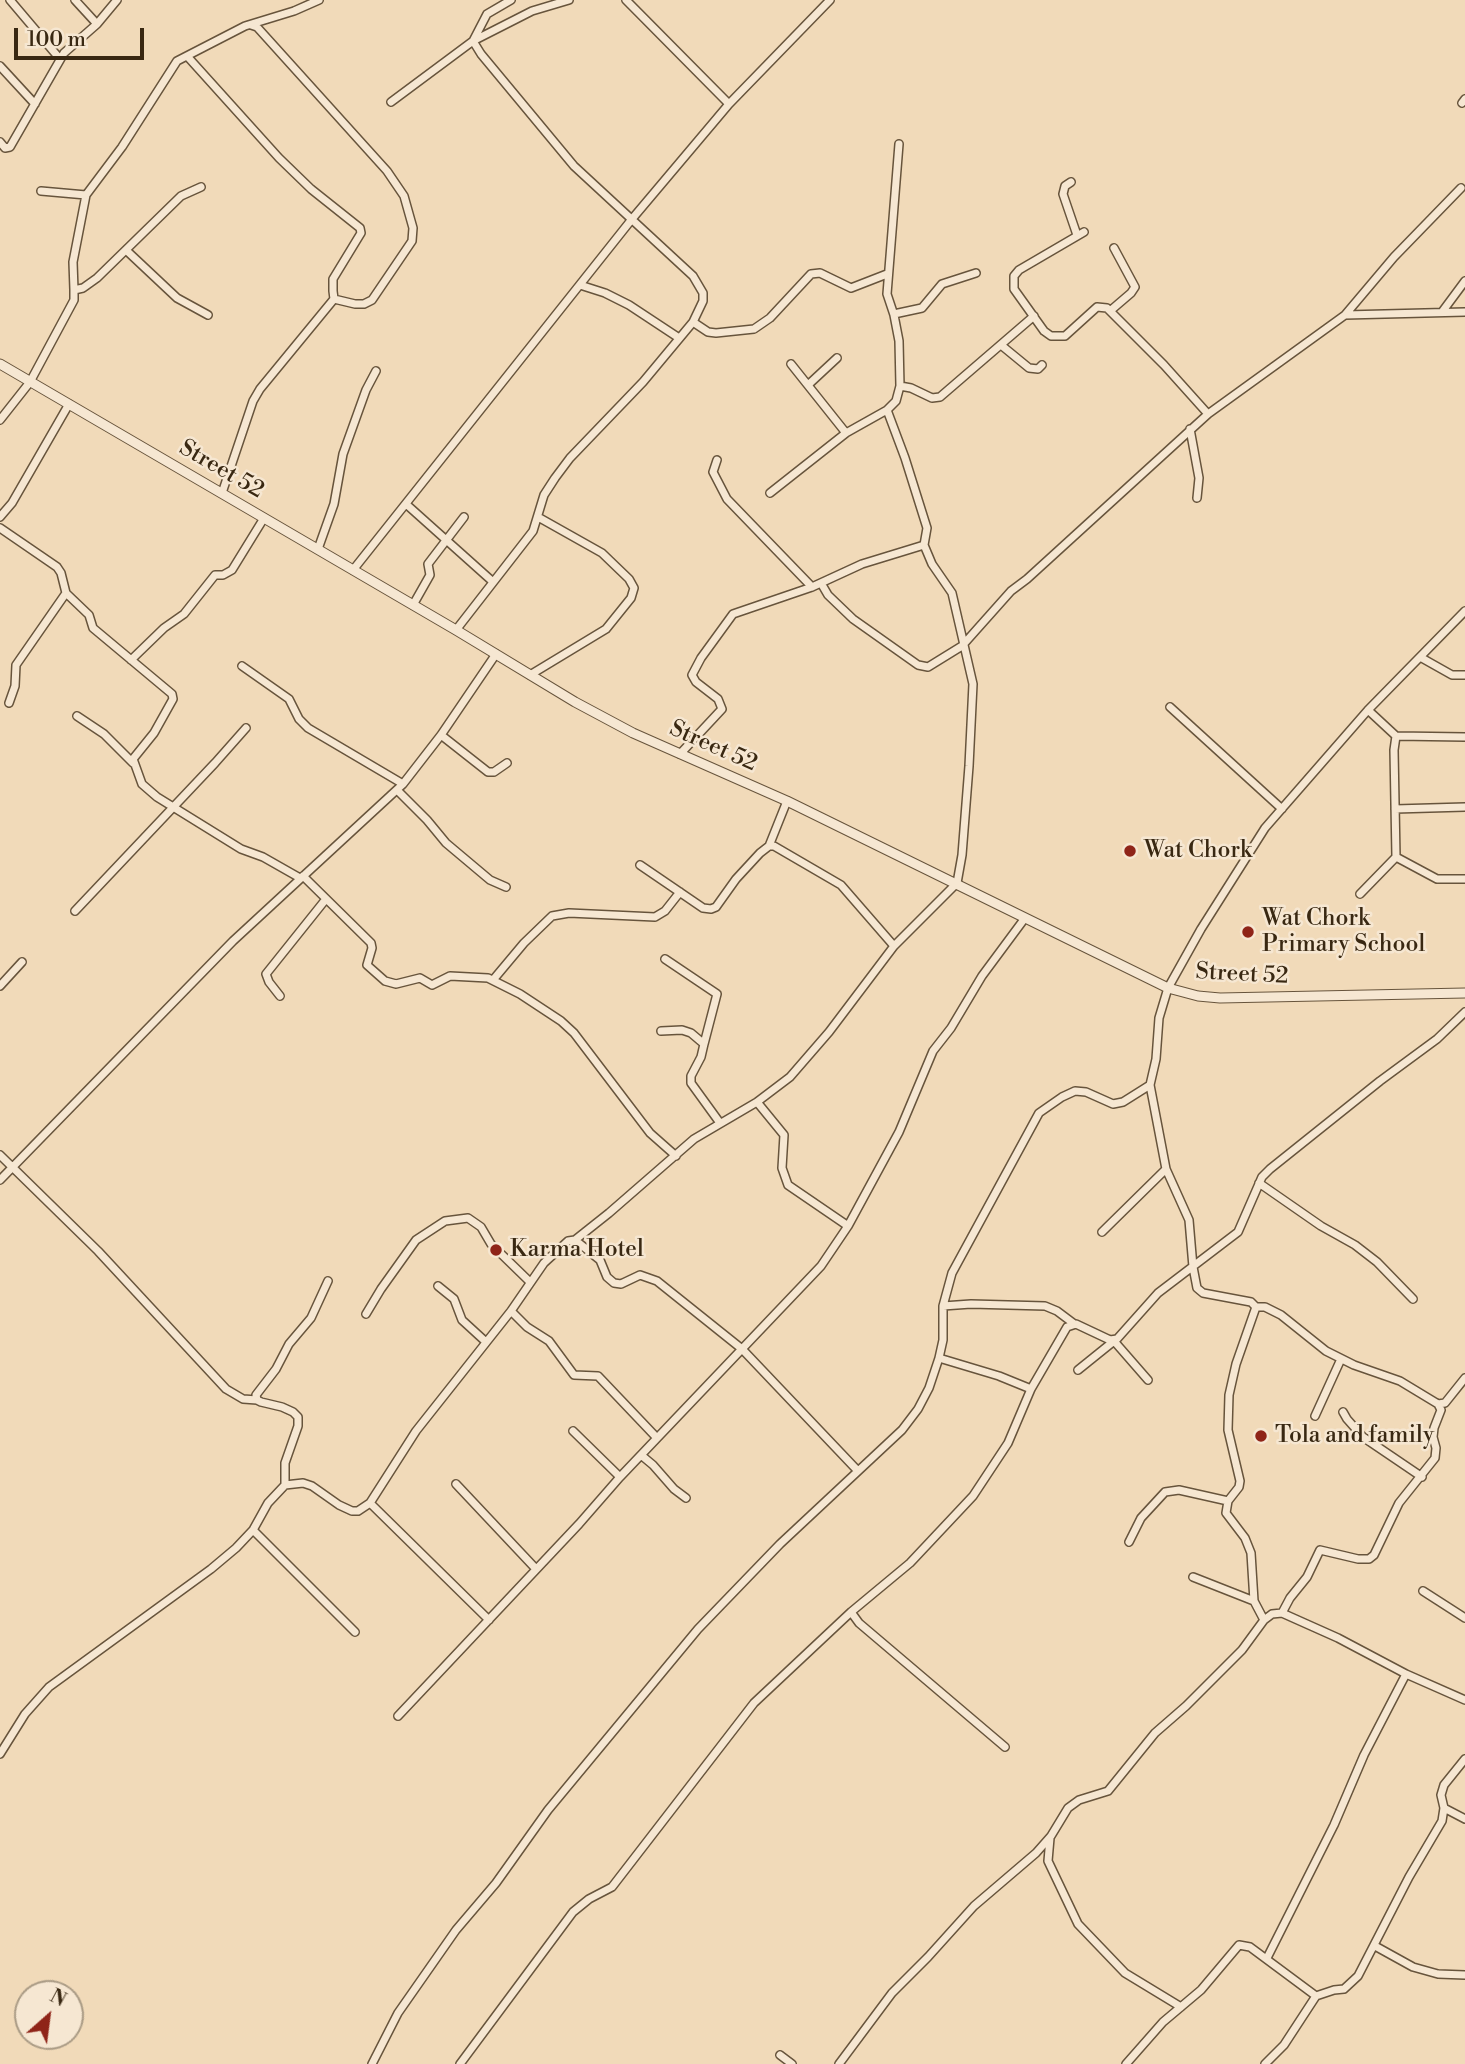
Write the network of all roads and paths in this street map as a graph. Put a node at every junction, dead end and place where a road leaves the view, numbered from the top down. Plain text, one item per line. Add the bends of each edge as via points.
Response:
1 (10, 0) edge
2 (75, 0) edge
3 (117, 0) edge
4 (318, 0) edge
5 (511, 0) edge
6 (569, 0) edge
7 (626, 0) edge
8 (830, 0) edge
9 (97, 24) junction
10 (251, 25) junction
11 (473, 41) junction
12 (187, 56) junction
13 (60, 59) junction
14 (0, 65) edge
15 (391, 102) dead end
16 (35, 104) junction
17 (729, 104) junction
18 (0, 142) edge
19 (899, 144) dead end
20 (1072, 181) dead end
21 (201, 187) dead end
22 (1461, 188) dead end
23 (41, 191) dead end
24 (86, 195) junction
25 (632, 219) junction
26 (1114, 247) dead end
27 (127, 251) junction
28 (975, 273) dead end
29 (887, 274) junction
30 (1465, 281) edge
31 (580, 285) junction
32 (74, 290) junction
33 (334, 299) junction
34 (1110, 311) junction
35 (1465, 312) edge
36 (1442, 313) junction
37 (894, 314) junction
38 (208, 315) dead end
39 (1345, 315) junction
40 (1034, 316) junction
41 (693, 322) junction
42 (678, 338) junction
43 (1001, 345) junction
44 (837, 358) dead end
45 (0, 363) edge
46 (792, 364) dead end
47 (1042, 365) dead end
48 (376, 371) dead end
49 (30, 382) junction
50 (808, 385) junction
51 (900, 386) junction
52 (69, 404) junction
53 (887, 410) junction
54 (1208, 414) junction
55 (0, 420) edge
56 (1190, 429) junction
57 (846, 433) junction
58 (717, 460) dead end
59 (770, 492) dead end
60 (222, 493) junction
61 (1197, 498) dead end
62 (406, 504) junction
63 (0, 517) edge
64 (464, 517) dead end
65 (538, 517) junction
66 (264, 518) junction
67 (0, 527) edge
68 (447, 538) junction
69 (924, 545) junction
70 (318, 549) junction
71 (354, 570) junction
72 (492, 581) junction
73 (821, 583) junction
74 (812, 587) junction
75 (66, 593) junction
76 (413, 605) junction
77 (1465, 611) edge
78 (456, 630) junction
79 (962, 646) junction
80 (496, 654) junction
81 (1420, 657) junction
82 (131, 660) junction
83 (242, 666) dead end
84 (530, 675) junction
85 (1465, 675) edge
86 (9, 703) dead end
87 (1170, 707) dead end
88 (1368, 710) junction
89 (77, 716) dead end
90 (246, 728) dead end
91 (441, 735) junction
92 (1396, 736) junction
93 (1465, 737) edge
94 (680, 754) junction
95 (132, 763) junction
96 (507, 763) dead end
97 (403, 783) junction
98 (397, 790) junction
99 (787, 801) junction
100 (174, 806) junction
101 (1465, 807) edge
102 (1282, 809) junction
103 (1395, 809) junction
104 (769, 846) junction
105 (1396, 857) junction
106 (640, 865) dead end
107 (301, 877) junction
108 (1465, 879) edge
109 (957, 883) junction
110 (506, 887) dead end
111 (680, 892) junction
112 (1360, 894) dead end
113 (326, 899) junction
114 (75, 911) dead end
115 (1025, 918) junction
116 (894, 946) junction
117 (665, 959) dead end
118 (22, 962) dead end
119 (493, 980) junction
120 (0, 986) edge
121 (1168, 988) junction
122 (1465, 993) edge
123 (280, 996) dead end
124 (1465, 1012) edge
125 (661, 1031) dead end
126 (704, 1044) junction
127 (1150, 1085) junction
128 (757, 1102) junction
129 (720, 1123) junction
130 (0, 1155) edge
131 (676, 1156) junction
132 (12, 1168) junction
133 (1166, 1169) junction
134 (0, 1180) edge
135 (1259, 1184) junction
136 (848, 1226) junction
137 (1102, 1232) dead end
138 (575, 1240) junction
139 (1193, 1267) junction
140 (328, 1281) dead end
141 (530, 1282) junction
142 (438, 1286) dead end
143 (1413, 1299) dead end
144 (943, 1306) junction
145 (1256, 1307) junction
146 (511, 1311) junction
147 (366, 1314) dead end
148 (1073, 1323) junction
149 (1114, 1341) junction
150 (486, 1342) junction
151 (742, 1349) junction
152 (939, 1358) junction
153 (1341, 1359) junction
154 (1078, 1370) dead end
155 (1465, 1378) edge
156 (1148, 1380) dead end
157 (1031, 1389) junction
158 (257, 1400) junction
159 (1438, 1404) junction
160 (1343, 1412) dead end
161 (1315, 1416) dead end
162 (573, 1432) dead end
163 (657, 1438) junction
164 (642, 1455) junction
165 (857, 1470) junction
166 (620, 1477) junction
167 (1422, 1477) junction
168 (456, 1484) dead end
169 (285, 1485) junction
170 (686, 1499) dead end
171 (1228, 1501) junction
172 (370, 1503) junction
173 (253, 1530) junction
174 (1129, 1542) dead end
175 (536, 1569) junction
176 (1193, 1577) dead end
177 (1423, 1591) dead end
178 (1254, 1601) junction
179 (851, 1612) junction
180 (1282, 1614) junction
181 (1465, 1618) edge
182 (489, 1620) junction
183 (1264, 1620) junction
184 (355, 1632) dead end
185 (1406, 1674) junction
186 (1465, 1700) edge
187 (398, 1716) dead end
188 (1005, 1747) dead end
189 (0, 1754) edge
190 (1465, 1759) edge
191 (1444, 1808) junction
192 (1465, 1819) edge
193 (1051, 1836) junction
194 (1375, 1947) junction
195 (1267, 1958) junction
196 (1465, 1975) edge
197 (1316, 1996) junction
198 (1181, 2007) junction
199 (779, 2055) dead end
200 (372, 2064) edge
201 (460, 2064) edge
202 (792, 2064) edge
203 (839, 2064) edge
204 (1126, 2064) edge
205 (1265, 2064) edge

1 - 13 street
2 - 9 street
3 - 9 street
4 - 10 street
5 - 11 street via 486,14
6 - 11 street via 532,11
7 - 17 street
8 - 17 street
9 - 13 street
10 - 12 street
10 - 33 street via 387,171 404,196 412,241 372,300 355,304
11 - 15 street
11 - 25 street via 574,166
12 - 24 street via 170,70
12 - 33 street via 279,158 360,228 333,279
13 - 16 street
14 - 16 street
16 - 18 street via 10,148
17 - 25 street
19 - 29 street
20 - 40 street via 1063,194 1080,233 1014,276 1014,289
21 - 27 street via 181,196
22 - 39 street
23 - 24 street
24 - 32 street via 73,262
25 - 31 street
25 - 41 street via 698,283 703,301
26 - 34 street via 1135,286
27 - 32 street via 83,288
27 - 38 street via 177,298
28 - 37 street via 942,284 922,308
29 - 37 street
29 - 41 street via 850,288 820,273 811,274 771,318 754,329 716,333
30 - 36 street
31 - 42 street via 629,305
31 - 62 street
32 - 49 street via 74,300
33 - 60 street via 253,401
34 - 40 street via 1097,306 1065,336 1058,337 1044,331
34 - 54 street
35 - 36 street
36 - 39 street
37 - 51 street
39 - 54 street
40 - 43 street
41 - 42 street
42 - 65 street via 570,458 544,495
43 - 47 street via 1029,368
43 - 51 street via 936,399
44 - 50 street
45 - 49 street, Street 52
46 - 50 street
48 - 70 street via 344,454 334,505
49 - 52 street, Street 52
49 - 55 street
50 - 57 street
51 - 53 street via 896,401
52 - 60 street, Street 52
52 - 63 street
53 - 57 street
53 - 69 street via 927,528
54 - 56 street
56 - 61 street via 1199,478
56 - 79 street via 1011,591
57 - 59 street
58 - 74 street via 713,472 727,499
60 - 66 street, Street 52
62 - 68 street
62 - 71 street
64 - 68 street
65 - 72 street via 533,531
65 - 84 street via 601,553 634,588 606,629
66 - 70 street, Street 52
66 - 82 street via 232,570 215,575 184,614
67 - 75 street via 57,567
68 - 72 street
68 - 76 street via 428,564 430,575
69 - 73 street via 862,564
69 - 79 street via 952,593
70 - 71 street, Street 52
71 - 76 street, Street 52
72 - 78 street
73 - 74 street
73 - 79 street via 847,614 922,668
74 - 94 street via 738,611 728,619 692,675 718,699 722,709
75 - 82 street via 89,615 93,628
75 - 86 street via 16,665
76 - 78 street, Street 52
77 - 81 street
78 - 80 street, Street 52
79 - 109 street via 972,684 972,709
80 - 84 street, Street 52
80 - 91 street
81 - 85 street via 1452,675
81 - 88 street
82 - 95 street via 168,689 173,699
83 - 97 street via 286,696 308,728
84 - 94 street, Street 52 via 621,727
87 - 102 street
88 - 92 street
88 - 102 street
89 - 95 street via 104,734
90 - 100 street
91 - 96 street via 488,772
91 - 97 street
92 - 93 street
92 - 103 street
94 - 99 street, Street 52
95 - 100 street via 142,784
97 - 98 street
98 - 107 street
98 - 110 street via 446,843 490,880
99 - 104 street
99 - 109 street, Street 52
100 - 107 street via 241,849
100 - 114 street
101 - 103 street
102 - 121 street via 1265,828
103 - 105 street
104 - 111 street via 716,907 707,909
104 - 116 street via 780,848 841,886
105 - 108 street via 1437,879
105 - 112 street
106 - 111 street
107 - 113 street
107 - 132 street
109 - 115 street, Street 52
109 - 116 street
111 - 119 street via 655,917 552,916
113 - 119 street via 371,943 367,965 388,983 420,978 432,985 450,976
113 - 123 street via 266,974
115 - 121 street, Street 52
115 - 136 street via 933,1051 899,1132
116 - 128 street via 790,1077
117 - 126 street via 717,994
118 - 120 street
119 - 131 street via 567,1026 650,1133
121 - 122 street, Street 52 via 1220,998
121 - 127 street
124 - 135 street via 1437,1039 1286,1155
125 - 126 street via 682,1030
126 - 129 street via 691,1083
127 - 133 street
127 - 144 street via 1118,1104 1075,1091 1043,1109 962,1253
128 - 129 street
128 - 136 street via 784,1135 782,1168 788,1185
129 - 131 street
130 - 132 street
131 - 138 street
132 - 134 street
132 - 158 street via 98,1251 226,1389 243,1399
133 - 137 street
133 - 139 street via 1189,1220
135 - 139 street via 1238,1232
135 - 143 street via 1355,1245
136 - 151 street via 821,1266
138 - 141 street via 553,1254
138 - 151 street via 600,1260 614,1283 640,1275 657,1281
139 - 145 street via 1200,1292 1251,1302
139 - 149 street via 1157,1293
140 - 158 street via 315,1311 289,1344
141 - 146 street
141 - 147 street via 491,1244 481,1227 468,1219 445,1221 416,1240
142 - 150 street via 454,1298 461,1320
144 - 148 street via 1045,1306
144 - 152 street
145 - 153 street via 1282,1315
145 - 171 street via 1229,1395 1228,1430 1240,1480
146 - 150 street
146 - 163 street via 549,1341 574,1375 598,1376
148 - 149 street
148 - 157 street via 1065,1329
149 - 154 street
149 - 156 street
150 - 172 street via 416,1431
151 - 163 street
151 - 165 street
152 - 157 street
152 - 165 street via 918,1409 902,1430
153 - 159 street via 1400,1381
153 - 161 street
155 - 159 street via 1445,1403
157 - 179 street via 1008,1443 973,1496 910,1563
158 - 169 street via 298,1417 285,1463
159 - 167 street via 1435,1458
160 - 167 street via 1363,1437
162 - 166 street
163 - 164 street
164 - 166 street
164 - 170 street
165 - 200 street via 698,1629 548,1810 398,2013
166 - 175 street
167 - 180 street via 1399,1503 1374,1555 1358,1559 1320,1550
168 - 175 street
169 - 172 street via 312,1486 352,1511
169 - 173 street
171 - 174 street via 1180,1490 1165,1492 1141,1518
171 - 178 street via 1226,1513 1251,1553
172 - 182 street
173 - 184 street
173 - 189 street via 211,1569 48,1687
175 - 182 street
176 - 178 street
177 - 181 street
178 - 183 street
179 - 188 street
179 - 201 street via 754,1703 612,1887 573,1912
180 - 183 street
180 - 185 street
182 - 187 street
183 - 193 street via 1242,1650 1155,1733 1114,1785 1068,1808
185 - 186 street
185 - 195 street
190 - 191 street via 1444,1785
191 - 192 street
191 - 194 street via 1442,1821
193 - 198 street via 1048,1861 1078,1924 1125,1973
193 - 203 street via 974,1906 892,1993
194 - 196 street via 1413,1967
194 - 197 street via 1351,1984
195 - 197 street
195 - 198 street via 1239,1945
197 - 205 street via 1284,2045
198 - 204 street
199 - 202 street

